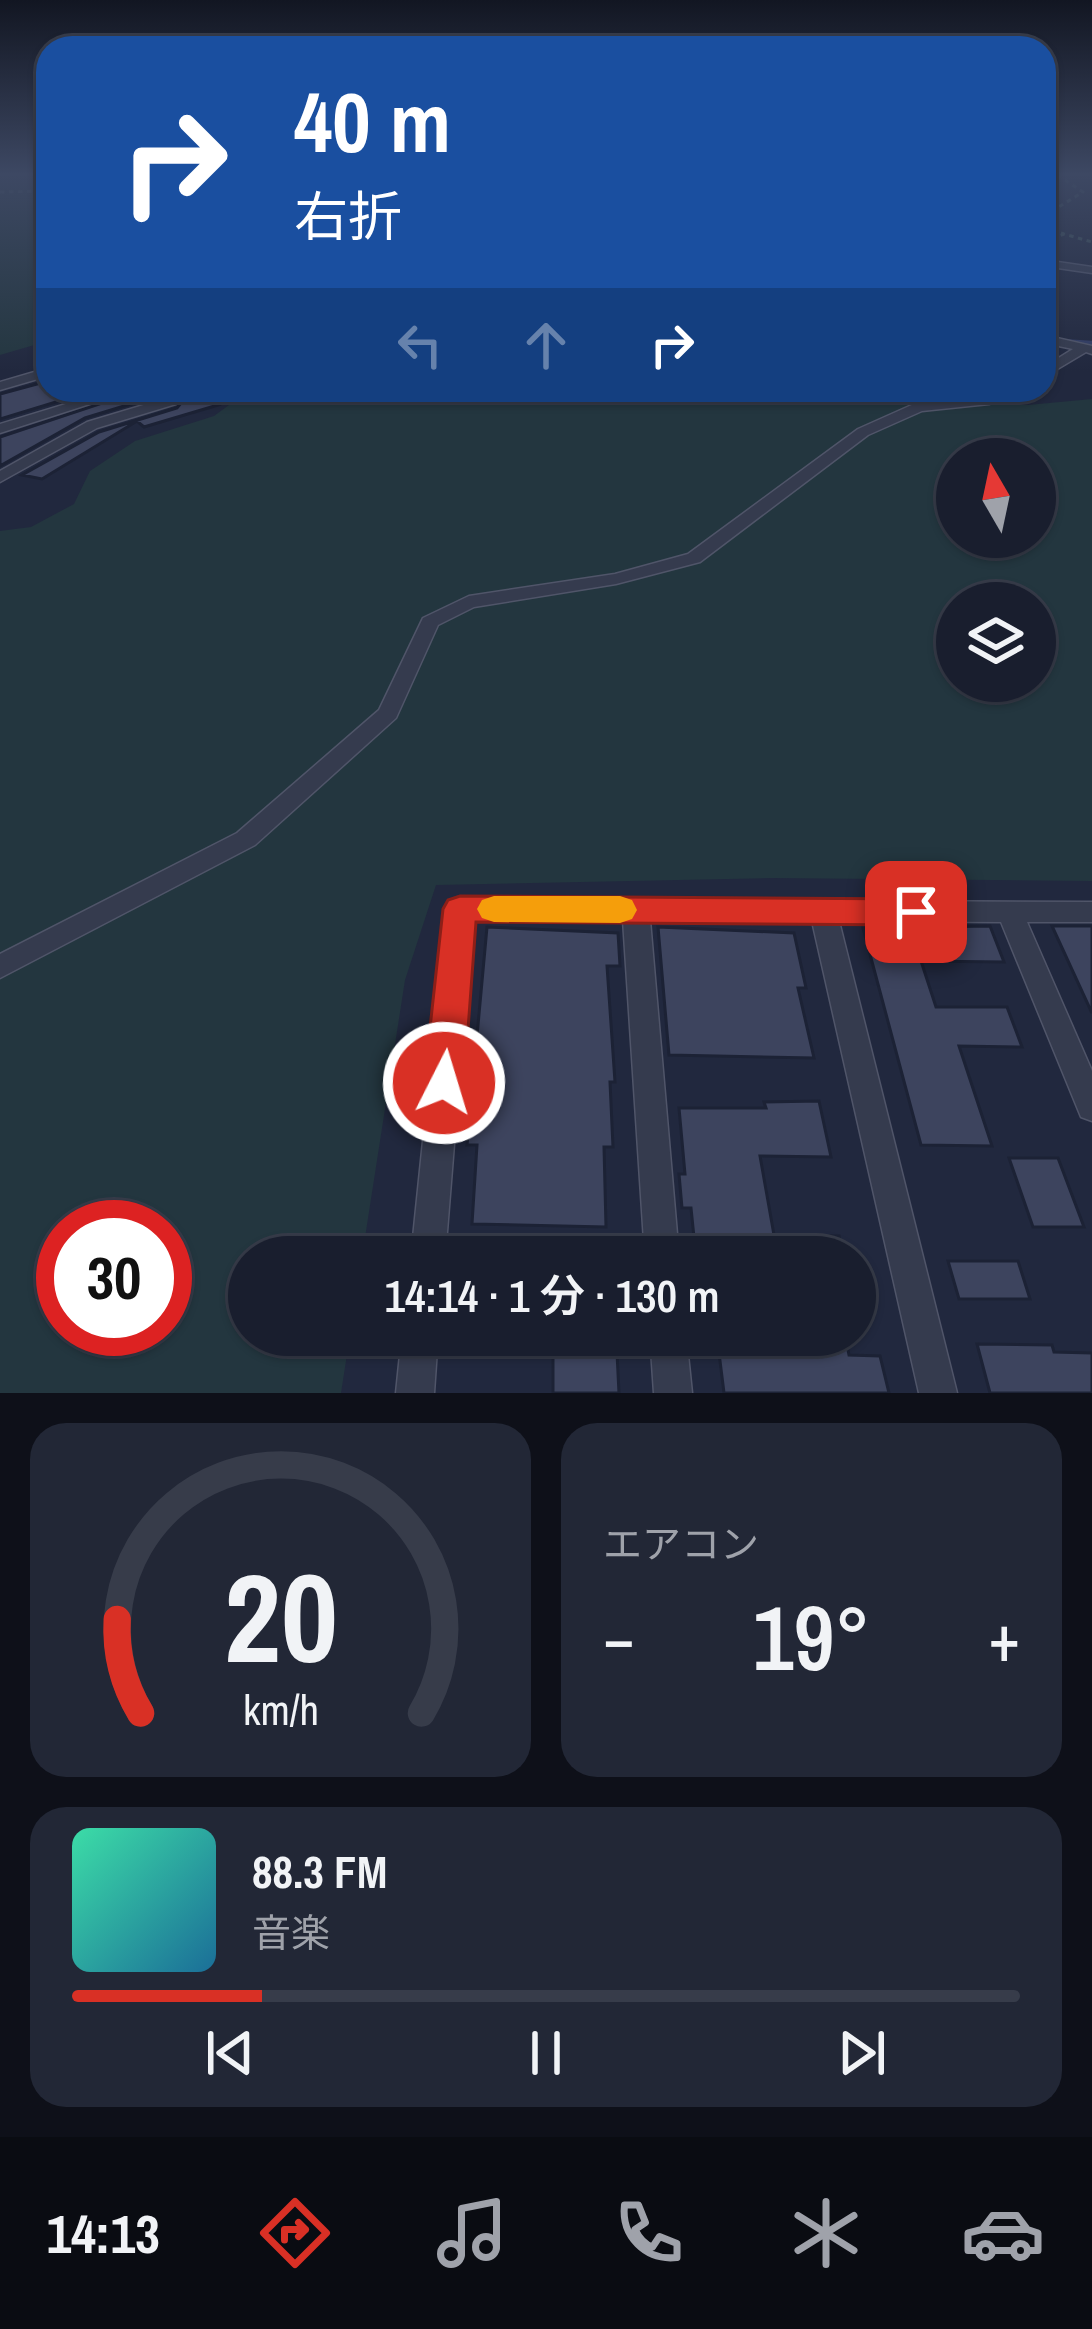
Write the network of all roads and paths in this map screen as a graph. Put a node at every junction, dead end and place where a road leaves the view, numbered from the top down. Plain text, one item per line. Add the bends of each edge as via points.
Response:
1 (1056, 264) edge
2 (1092, 270) edge
3 (1056, 341) edge
4 (1087, 350) edge
5 (1056, 367) edge
6 (36, 376) edge
7 (0, 386) edge
8 (87, 402) edge
9 (168, 402) edge
10 (969, 402) edge
11 (0, 429) edge
12 (0, 477) edge
13 (636, 910) junction
14 (823, 911) junction
15 (1010, 912) junction
16 (1092, 913) edge
17 (0, 967) edge
18 (1092, 1107) edge
19 (430, 1236) edge
20 (660, 1236) edge
21 (418, 1356) edge
22 (670, 1356) edge
23 (415, 1393) edge
24 (673, 1393) edge
25 (938, 1393) edge

1 - 2 street
3 - 4 street
4 - 5 street
6 - 7 street
8 - 11 street
9 - 12 street via 92,425
10 - 17 street via 919,407 863,432 694,558 469,602 430,622 388,712 246,839
13 - 14 street
13 - 19 street via 460,909
13 - 20 street
14 - 15 street
14 - 25 street
15 - 16 street
15 - 18 street
21 - 23 street
22 - 24 street

